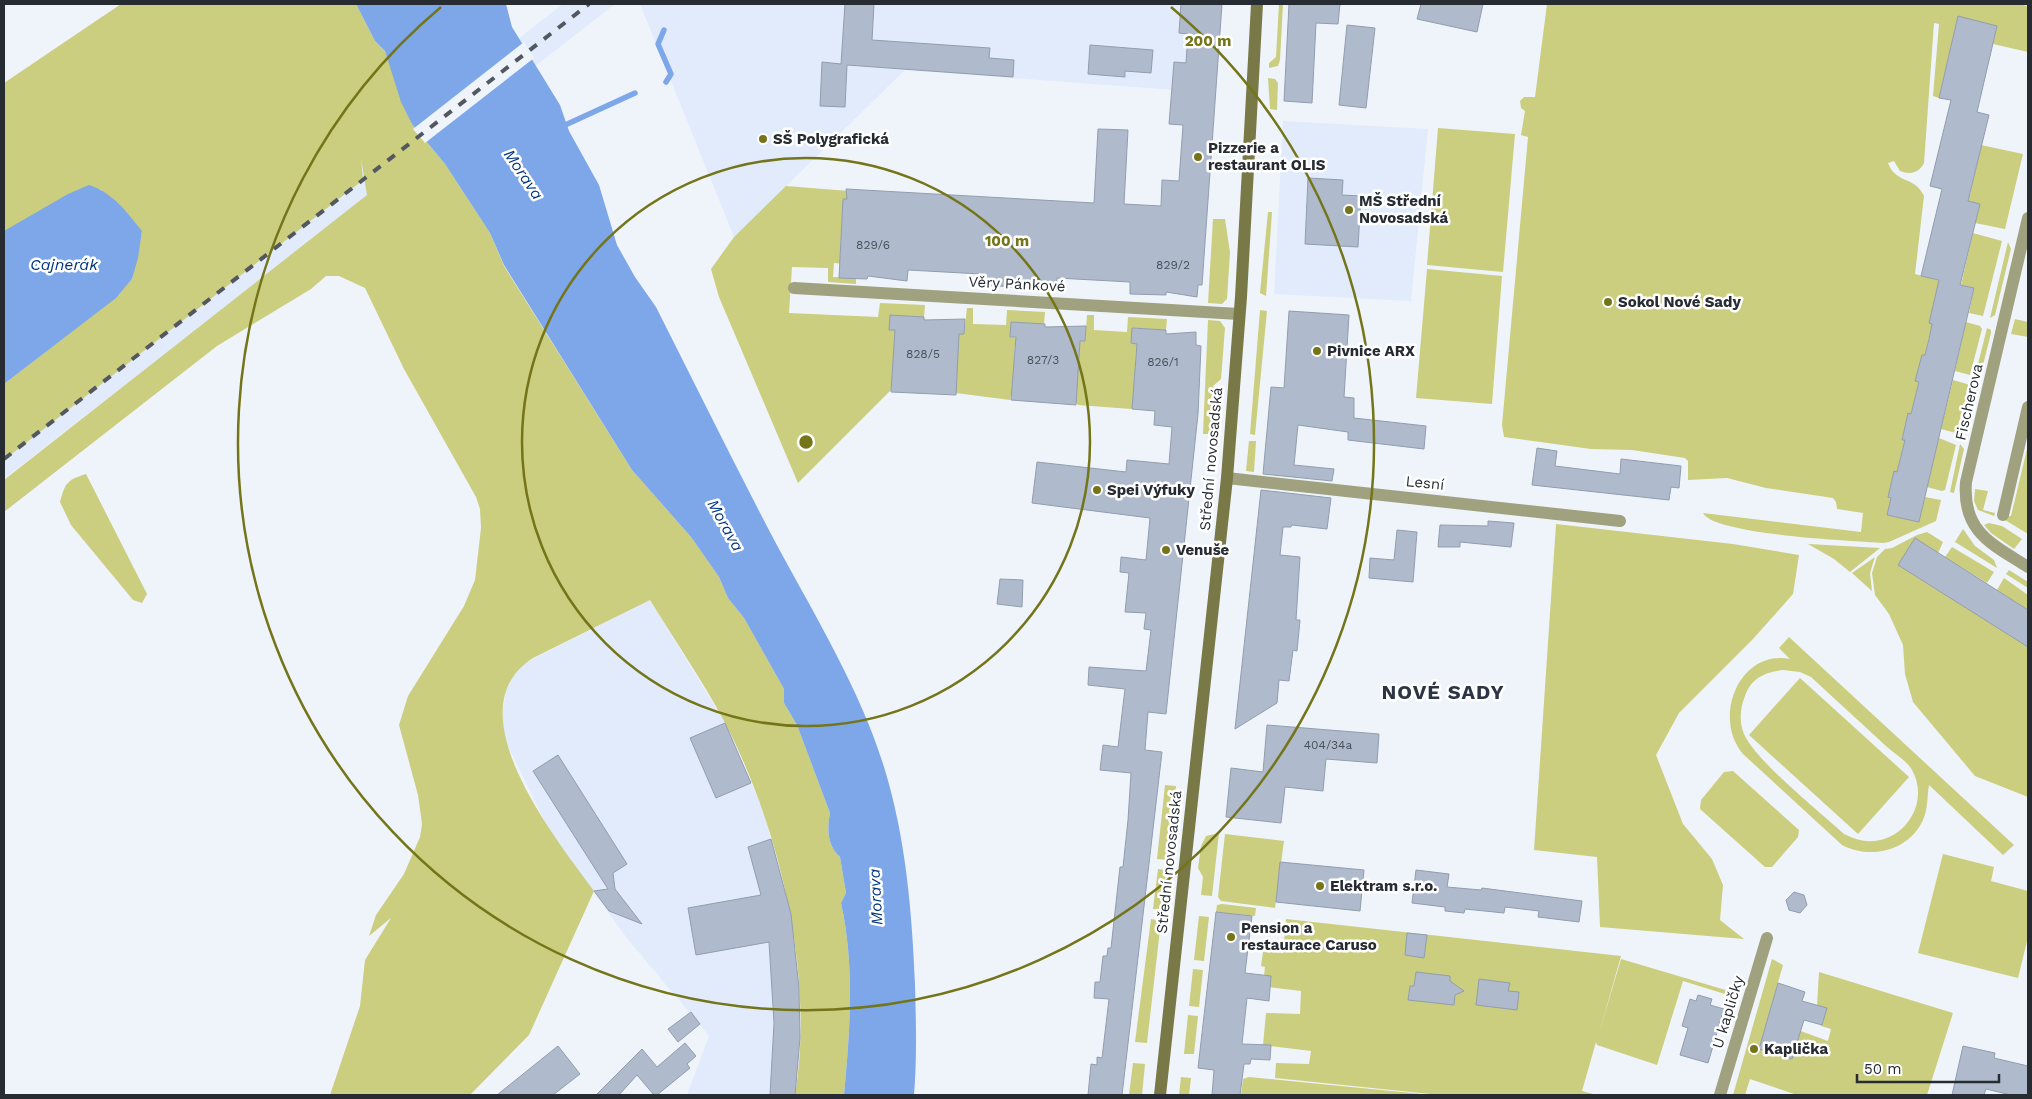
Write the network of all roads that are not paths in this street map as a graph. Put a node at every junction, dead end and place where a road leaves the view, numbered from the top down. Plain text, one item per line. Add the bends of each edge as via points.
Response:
1 (1257, 4) edge
2 (2028, 218) edge
3 (794, 288) dead end
4 (1239, 314) junction
5 (2028, 407) edge
6 (1227, 478) junction
7 (2003, 515) dead end
8 (1620, 521) dead end
9 (2028, 567) edge
10 (1767, 938) dead end
11 (1160, 1095) edge
12 (1720, 1095) edge

1 - 4 main road, Střední novosadská
2 - 9 street, Fischerova via 1966,482 1965,498 1971,521 1978,531 1994,546
3 - 4 street, Věry Pánkové
4 - 6 main road, Střední novosadská
5 - 7 street
6 - 8 street, Lesní
6 - 11 main road, Střední novosadská
10 - 12 street, U kapličky

